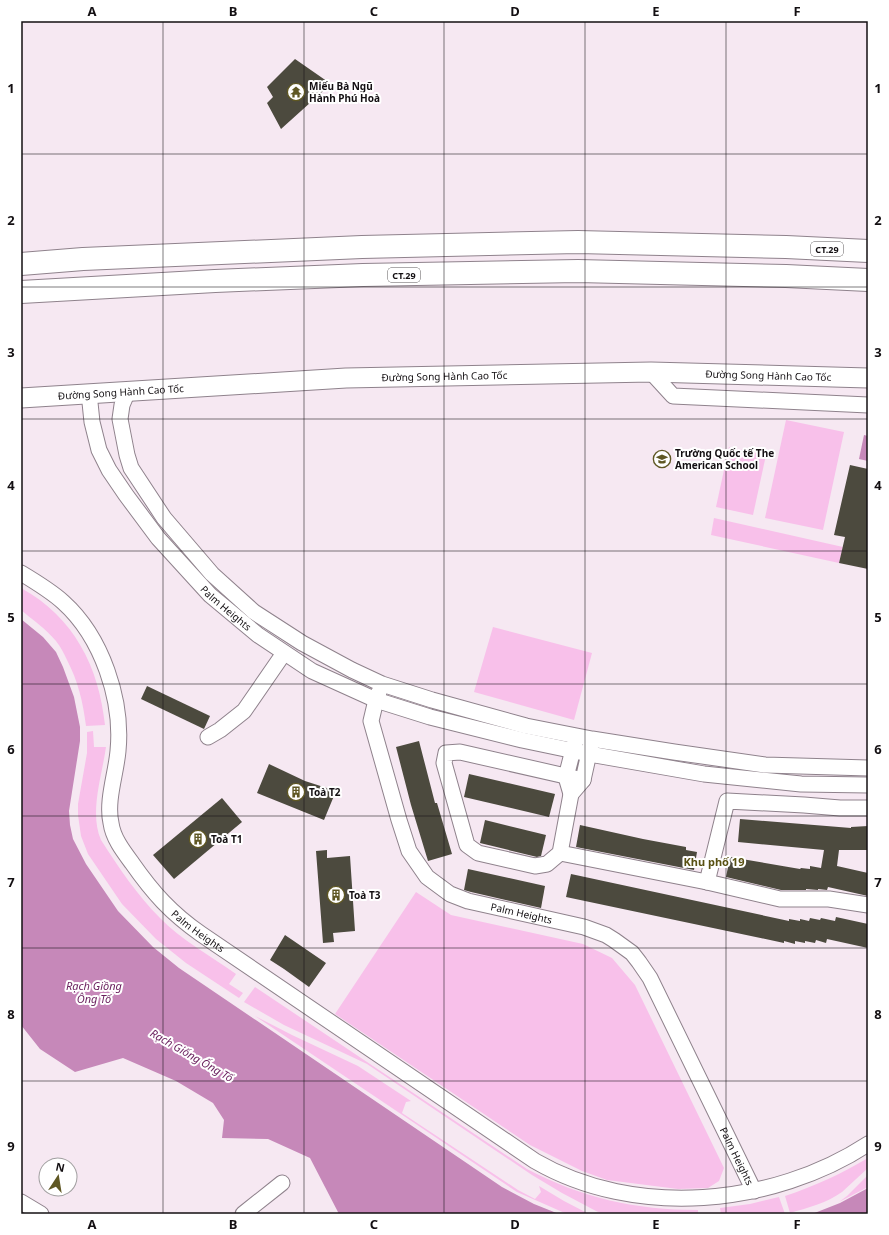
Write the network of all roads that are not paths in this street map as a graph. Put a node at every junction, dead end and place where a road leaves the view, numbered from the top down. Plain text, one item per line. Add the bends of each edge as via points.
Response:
1 (868, 251) edge
2 (21, 264) edge
3 (868, 280) edge
4 (21, 292) edge
5 (651, 372) junction
6 (868, 378) edge
7 (128, 391) junction
8 (89, 394) junction
9 (21, 398) edge
10 (868, 405) edge
11 (21, 573) edge
12 (284, 653) junction
13 (382, 684) junction
14 (376, 700) junction
15 (576, 736) junction
16 (208, 737) dead end
17 (592, 739) junction
18 (572, 751) junction
19 (589, 754) junction
20 (868, 768) edge
21 (566, 777) junction
22 (583, 780) junction
23 (868, 785) edge
24 (571, 794) junction
25 (868, 808) edge
26 (560, 853) junction
27 (707, 882) junction
28 (868, 905) edge
29 (868, 1144) edge
30 (282, 1183) dead end
31 (754, 1191) junction
32 (21, 1202) edge
33 (41, 1214) edge
34 (243, 1214) edge

1 - 2 highway, CT.29 via 578,242 370,247
3 - 4 highway, CT.29 via 578,271 363,275
5 - 6 main road, Đường Song Hành Cao Tốc
5 - 7 main road, Đường Song Hành Cao Tốc via 346,378
5 - 10 street via 673,396
7 - 8 main road, Đường Song Hành Cao Tốc
7 - 13 street, Palm Heights via 122,405 120,420 131,468 164,518 212,574 254,612 302,643
8 - 9 main road, Đường Song Hành Cao Tốc
8 - 12 street, Palm Heights via 99,450 109,470 158,538 210,595 258,636
11 - 31 street, Palm Heights via 64,603 88,631 99,651 112,687 119,725 110,813 113,831 121,848 147,884 181,919 528,1156 554,1171 597,1187 658,1197 706,1198
12 - 14 street, Palm Heights via 312,671
12 - 16 street via 244,711
13 - 14 street
13 - 15 street, Palm Heights via 526,726
14 - 18 street via 430,717
14 - 31 street, Palm Heights via 371,721 399,820 409,851 427,877 459,898 595,930 632,953 650,978
15 - 17 street, Palm Heights
15 - 18 street
17 - 19 street
17 - 20 street, Palm Heights via 765,765
18 - 19 street
18 - 21 street
19 - 22 street
19 - 23 street via 704,774 802,784
21 - 22 street
21 - 24 street
21 - 26 street via 460,752 446,753 444,763 467,845 478,853 535,866 547,864
22 - 24 street
24 - 26 street
25 - 27 street via 727,801
26 - 27 street
27 - 28 street via 780,899 829,899
29 - 31 street via 834,1164 806,1176
30 - 34 street
32 - 33 street

